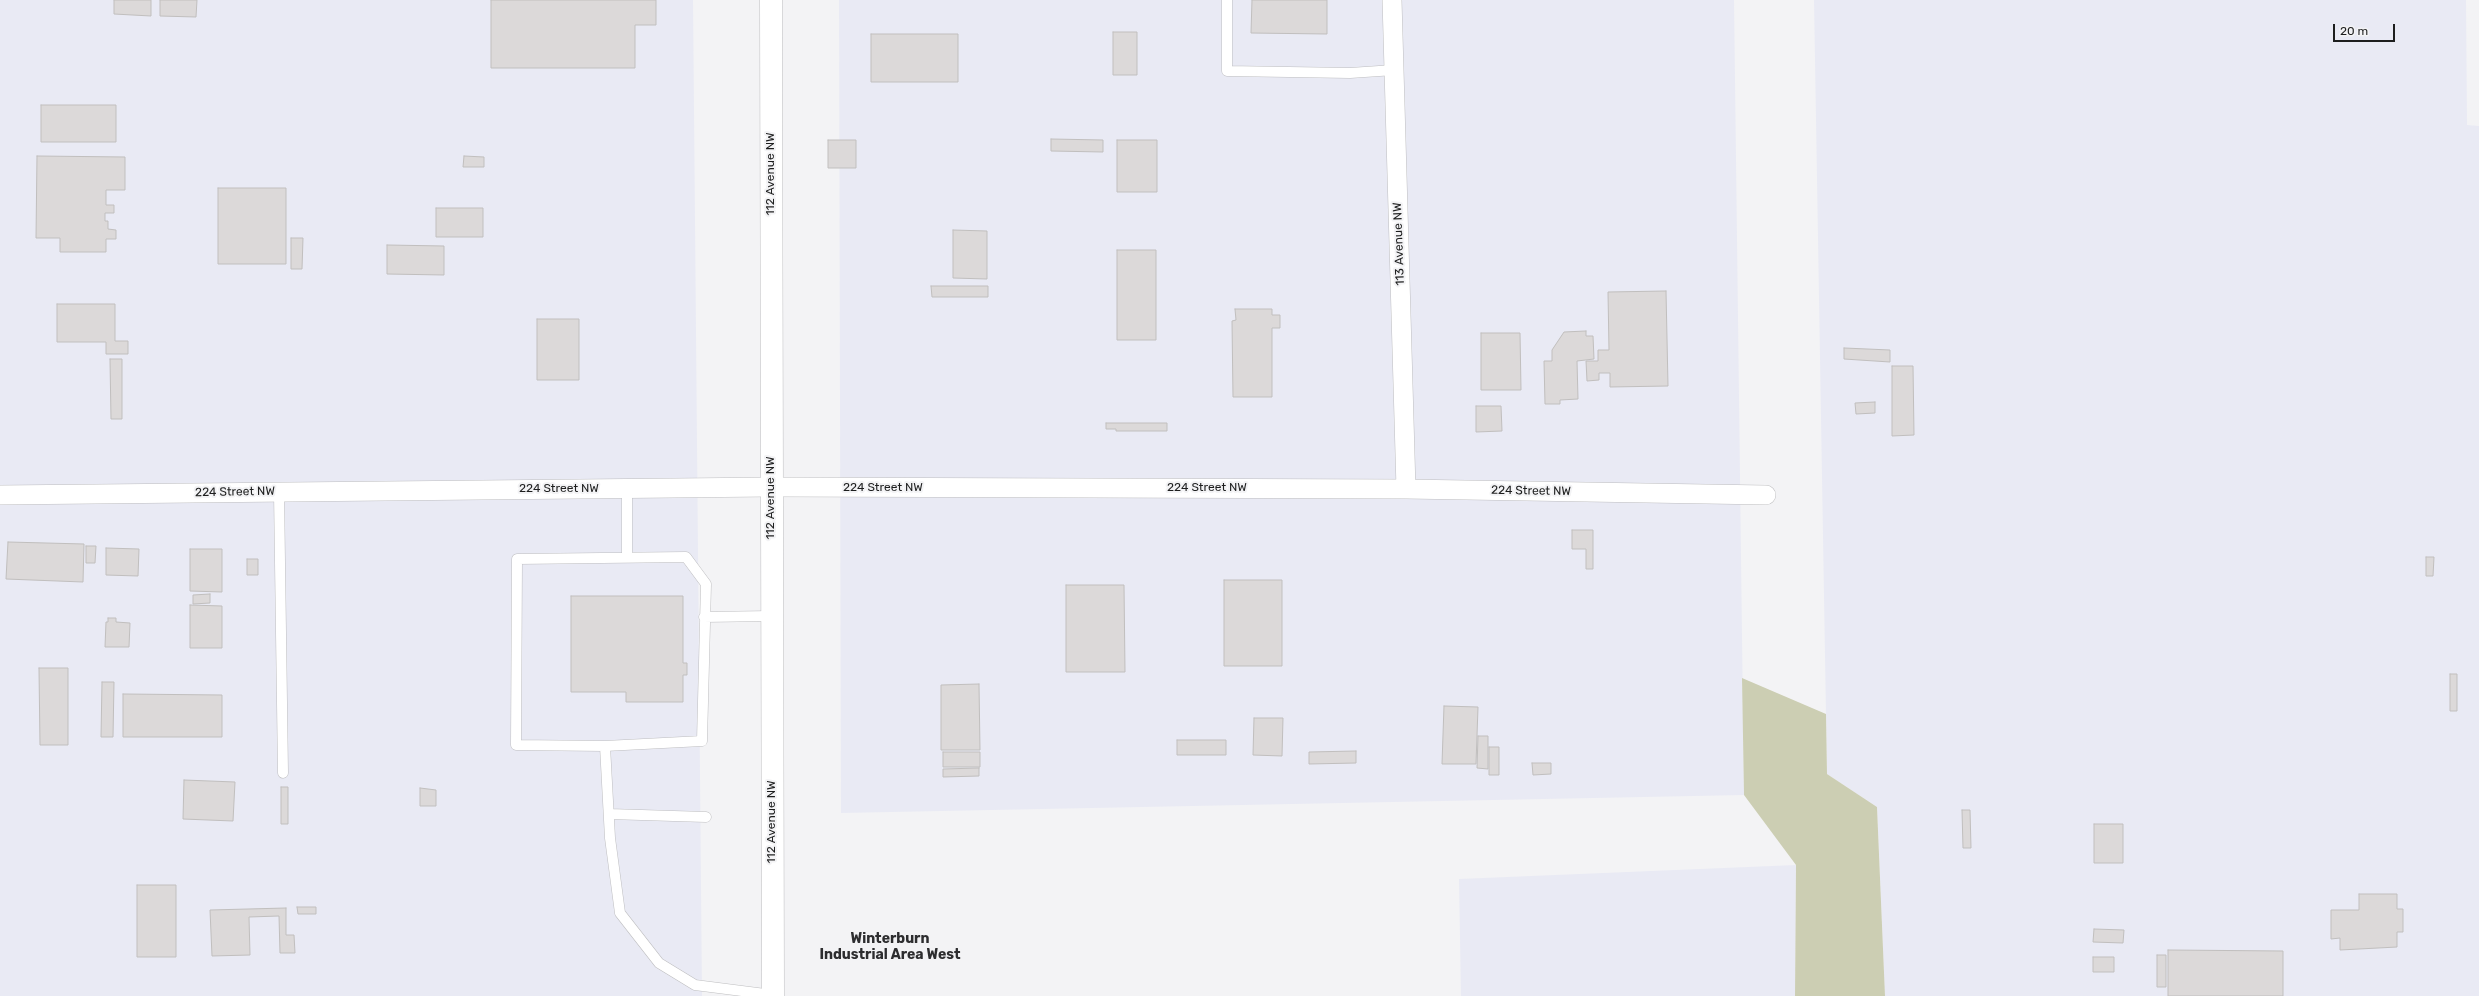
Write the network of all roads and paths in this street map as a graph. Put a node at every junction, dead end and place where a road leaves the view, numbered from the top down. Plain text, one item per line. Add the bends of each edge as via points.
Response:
1 (771, 0) edge
2 (1228, 0) edge
3 (1392, 0) edge
4 (1394, 70) junction
5 (771, 488) junction
6 (628, 489) junction
7 (1406, 489) junction
8 (279, 492) junction
9 (0, 495) edge
10 (1766, 496) dead end
11 (627, 556) junction
12 (771, 616) junction
13 (704, 617) junction
14 (605, 746) junction
15 (283, 773) dead end
16 (609, 814) junction
17 (706, 817) dead end
18 (773, 996) edge

1 - 5 street, 112 Avenue NW
2 - 4 lane via 1227,71 1350,73
3 - 4 street, 113 Avenue NW
4 - 7 street, 113 Avenue NW
5 - 6 street, 224 Street NW
5 - 7 street, 224 Street NW
5 - 12 street, 112 Avenue NW
6 - 8 street, 224 Street NW
6 - 11 lane
7 - 10 street, 224 Street NW
8 - 9 street, 224 Street NW
8 - 15 lane
11 - 13 lane via 686,556 706,584
11 - 14 lane via 517,559 516,745
12 - 13 lane
12 - 18 street, 112 Avenue NW
13 - 14 lane via 702,741
14 - 16 lane
16 - 17 lane
16 - 18 lane via 620,913 659,963 695,985

